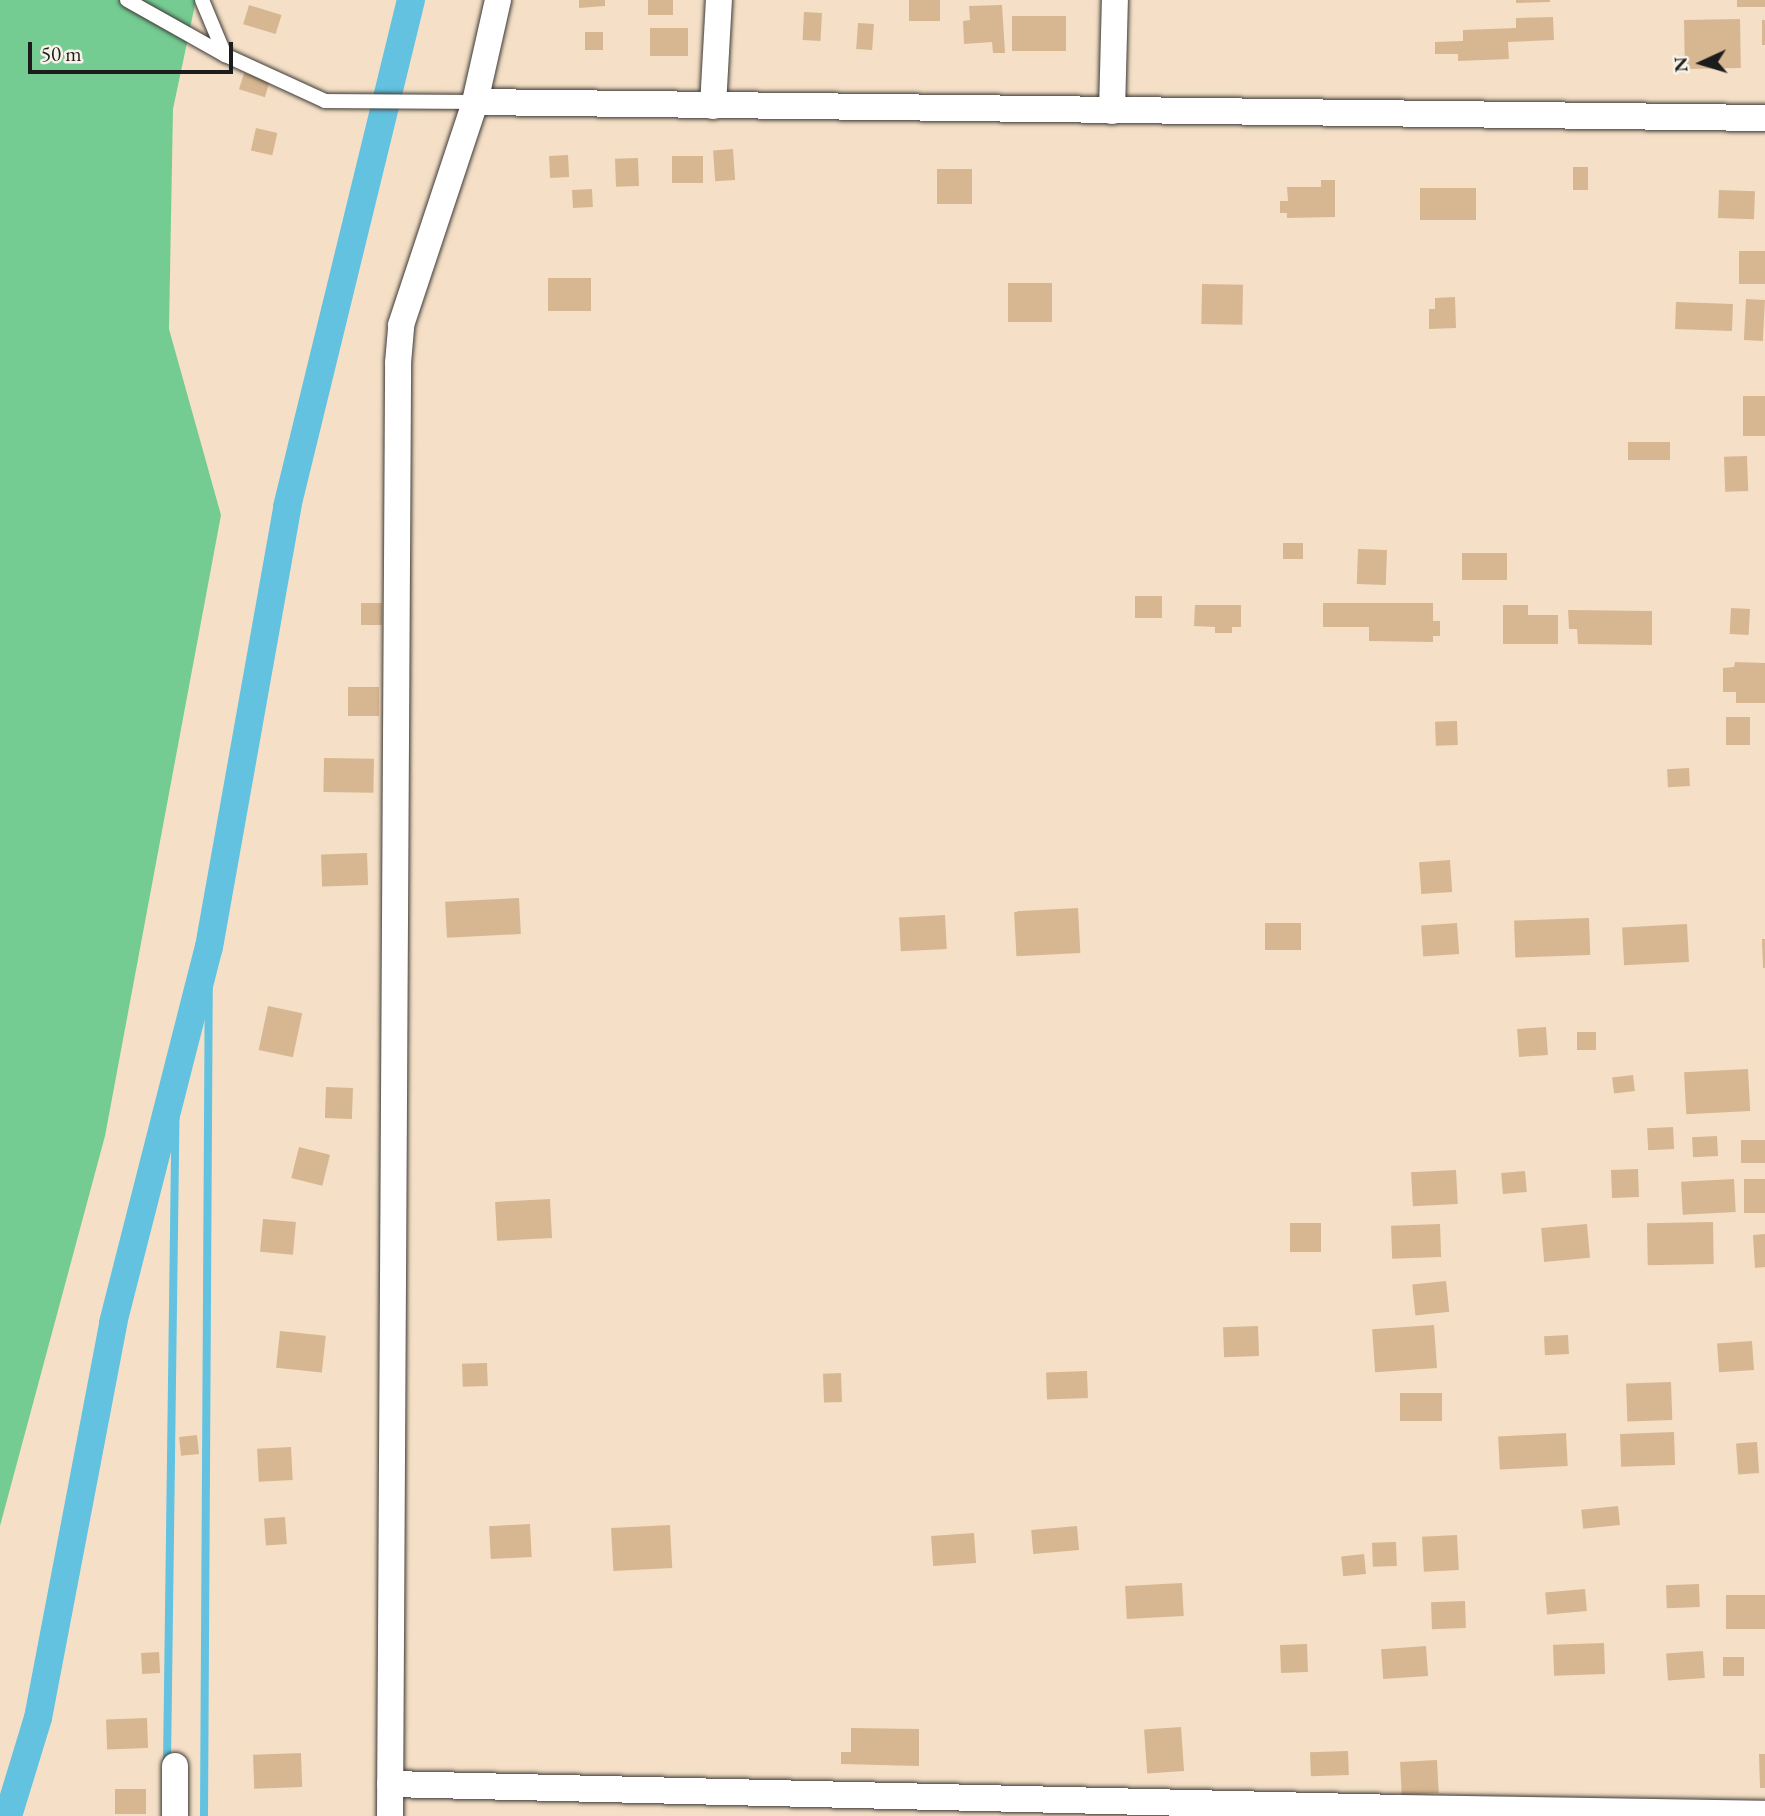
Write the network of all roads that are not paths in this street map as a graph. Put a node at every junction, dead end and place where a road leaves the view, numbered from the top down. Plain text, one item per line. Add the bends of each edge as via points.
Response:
1 (127, 0) edge
2 (202, 0) edge
3 (498, 0) edge
4 (719, 0) edge
5 (1115, 0) edge
6 (225, 55) junction
7 (475, 103) junction
8 (713, 106) junction
9 (1112, 111) junction
10 (1765, 118) edge
11 (175, 1766) dead end
12 (390, 1784) junction
13 (1765, 1814) edge
14 (174, 1816) edge
15 (390, 1816) edge

1 - 6 lane
2 - 6 lane
3 - 7 street
4 - 8 street
5 - 9 street
6 - 7 lane via 325,101
7 - 8 street
7 - 12 street via 401,325 398,363
8 - 9 street
9 - 10 street
11 - 14 street
12 - 13 street
12 - 15 street

